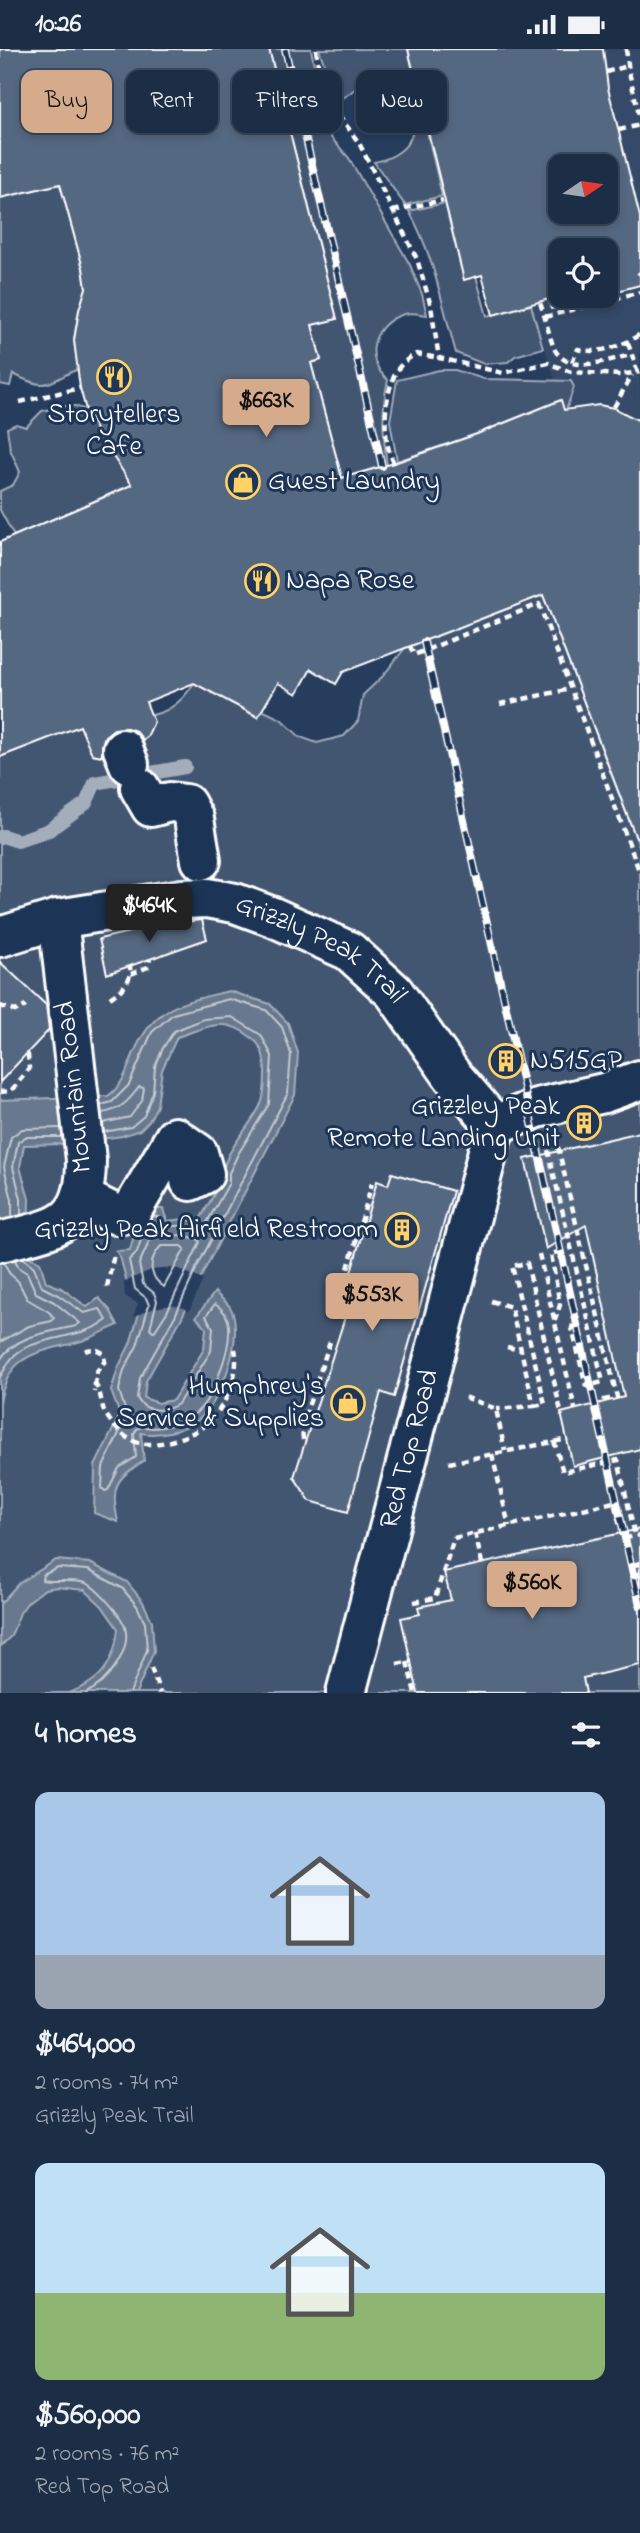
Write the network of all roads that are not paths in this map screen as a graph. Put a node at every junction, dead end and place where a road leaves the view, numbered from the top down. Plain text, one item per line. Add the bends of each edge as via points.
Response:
1 (131, 767) dead end
2 (201, 860) dead end
3 (58, 919) junction
4 (0, 937) edge
5 (640, 1080) edge
6 (495, 1125) junction
7 (190, 1181) dead end
8 (83, 1198) junction
9 (0, 1242) edge
10 (346, 1693) edge

1 - 2 street via 151,807 186,804 194,819
3 - 4 street, Grizzly Peak Trail
3 - 6 street, Grizzly Peak Trail via 152,902 207,898 273,916 349,951 394,992 452,1075
3 - 8 street, Mountain Road via 86,1160
5 - 6 street via 537,1108
6 - 10 street, Red Top Road
7 - 8 street via 204,1174 198,1153 175,1137 131,1212 117,1215
8 - 9 street, Mountain Road via 66,1221

